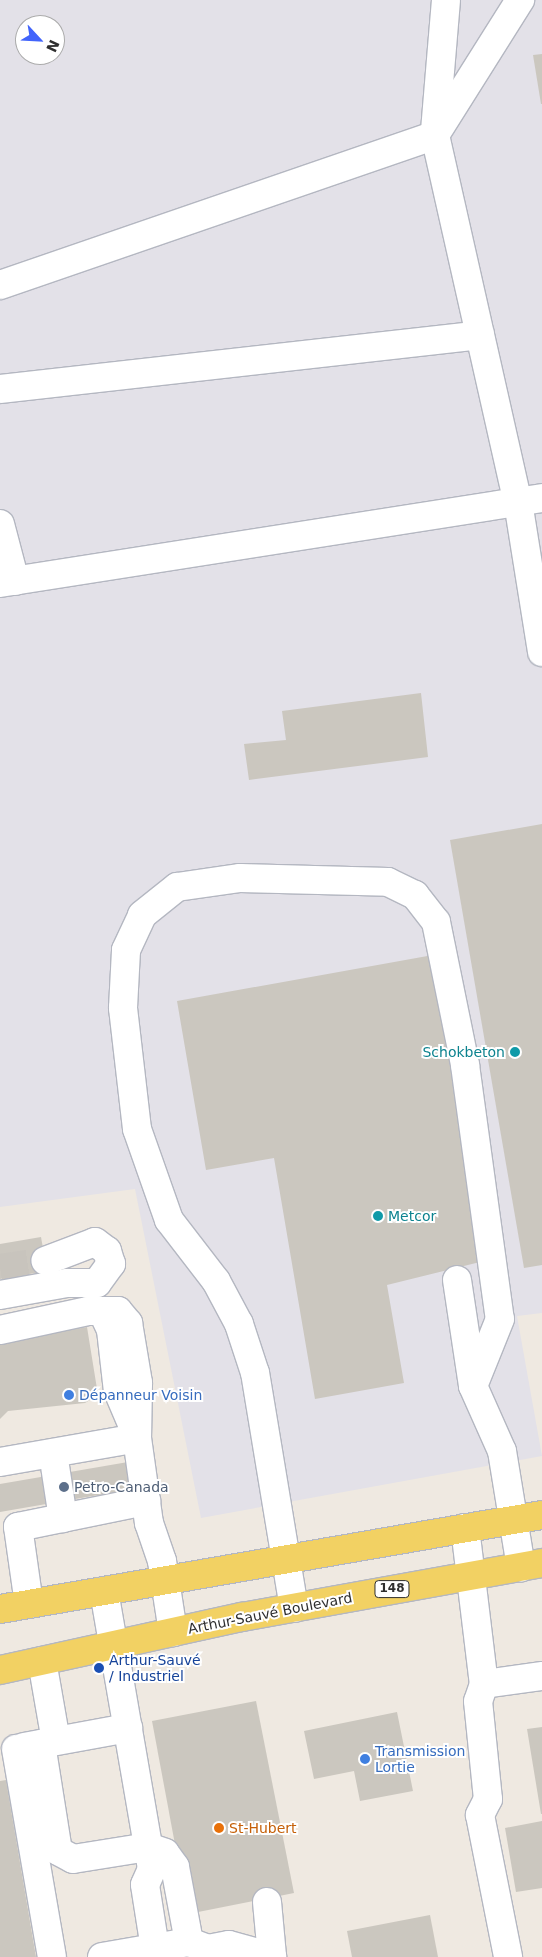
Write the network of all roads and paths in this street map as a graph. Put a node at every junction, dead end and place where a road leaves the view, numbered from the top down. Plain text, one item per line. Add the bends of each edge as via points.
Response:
1 (446, 0) edge
2 (520, 0) edge
3 (435, 135) junction
4 (0, 285) edge
5 (480, 334) junction
6 (0, 389) edge
7 (530, 500) edge
8 (0, 524) edge
9 (8, 582) edge
10 (542, 652) edge
11 (72, 1252) junction
12 (45, 1261) tunnel mouth
13 (457, 1280) dead end
14 (67, 1283) junction
15 (0, 1295) edge
16 (0, 1330) edge
17 (474, 1386) junction
18 (137, 1438) junction
19 (53, 1453) junction
20 (0, 1462) edge
21 (146, 1501) junction
22 (542, 1515) edge
23 (63, 1518) junction
24 (515, 1519) junction
25 (9, 1528) edge
26 (465, 1528) junction
27 (285, 1560) junction
28 (532, 1565) edge
29 (470, 1576) junction
30 (165, 1581) junction
31 (104, 1591) junction
32 (29, 1604) junction
33 (294, 1608) junction
34 (0, 1609) edge
35 (173, 1632) junction
36 (114, 1645) junction
37 (42, 1661) junction
38 (0, 1670) edge
39 (542, 1676) edge
40 (484, 1684) junction
41 (128, 1728) junction
42 (28, 1746) edge
43 (148, 1846) junction
44 (267, 1902) dead end
45 (190, 1942) junction
46 (155, 1948) junction
47 (52, 1957) edge
48 (102, 1957) edge
49 (272, 1957) edge
50 (508, 1957) edge

1 - 3 lane
2 - 3 lane
3 - 4 lane
3 - 5 lane
5 - 6 lane
5 - 7 lane
7 - 9 lane
7 - 10 lane
8 - 9 lane
11 - 12 lane
11 - 14 lane
11 - 14 lane via 95,1242 108,1251 111,1264 97,1283
13 - 17 lane
14 - 15 lane
16 - 18 lane via 88,1311 109,1322 118,1391
17 - 24 lane via 502,1450
17 - 27 lane via 500,1319 444,942 426,906 388,882 340,879 207,880 177,888 157,900 131,932 126,950 123,1008 137,1129 169,1220 216,1281 239,1324 255,1373
18 - 19 lane
18 - 21 lane
19 - 20 lane
19 - 23 lane
21 - 23 lane
21 - 30 lane
22 - 24 main road
23 - 25 lane
24 - 26 main road
24 - 28 lane
25 - 32 lane
26 - 27 main road
26 - 29 lane
27 - 30 main road
27 - 33 lane
28 - 29 main road, Arthur-Sauvé Boulevard / 148
29 - 33 main road, Arthur-Sauvé Boulevard / 148
29 - 40 lane
30 - 31 main road
30 - 35 lane
31 - 32 main road
31 - 36 lane
32 - 34 main road
33 - 35 main road, Arthur-Sauvé Boulevard / 148
35 - 36 main road, Arthur-Sauvé Boulevard / 148
36 - 37 main road, Arthur-Sauvé Boulevard / 148
36 - 41 lane
37 - 38 main road, Arthur-Sauvé Boulevard / 148
37 - 42 lane
39 - 40 lane
40 - 50 lane via 478,1701 488,1799 480,1815
41 - 42 lane
41 - 43 lane
42 - 43 lane via 58,1851 81,1859
42 - 47 lane
43 - 45 lane via 164,1853 176,1867
43 - 46 lane via 152,1869 145,1885
44 - 49 lane
45 - 46 lane
45 - 49 lane via 208,1949 229,1945
46 - 48 lane

